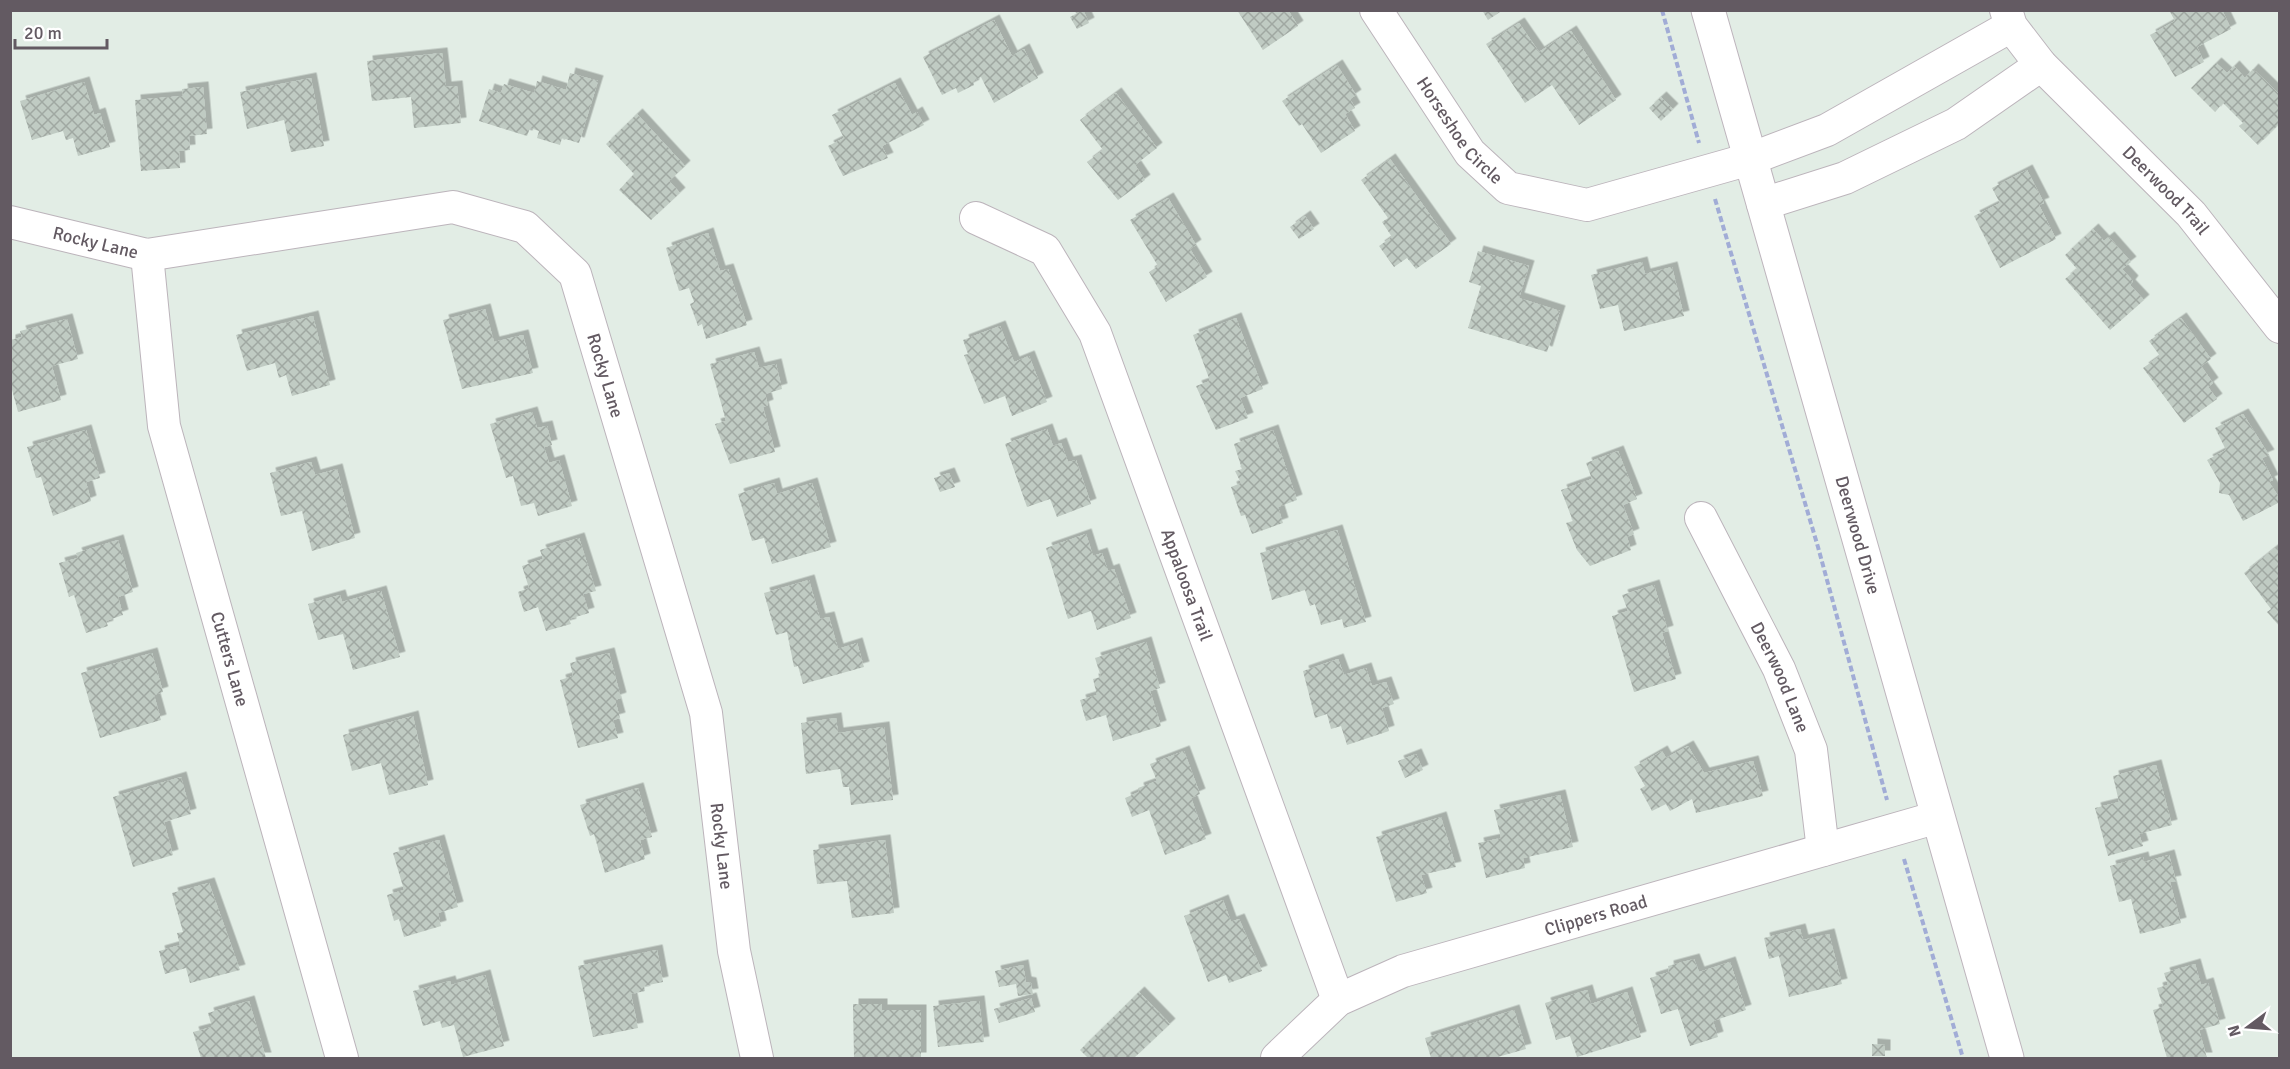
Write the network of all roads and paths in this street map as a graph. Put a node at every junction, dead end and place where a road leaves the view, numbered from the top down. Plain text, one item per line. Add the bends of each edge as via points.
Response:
1 (1376, 10) edge
2 (1662, 10) edge
3 (1708, 10) edge
4 (2008, 18) edge
5 (2041, 65) junction
6 (1750, 159) junction
7 (1707, 171) junction
8 (1763, 204) junction
9 (976, 218) dead end
10 (10, 222) edge
11 (147, 255) junction
12 (2280, 327) edge
13 (1701, 518) dead end
14 (1938, 817) junction
15 (1895, 829) junction
16 (1823, 850) junction
17 (1338, 1000) junction
18 (342, 1059) edge
19 (757, 1059) edge
20 (1277, 1059) edge
21 (1963, 1059) edge
22 (2007, 1059) edge

1 - 7 street, Horseshoe Circle via 1470,153 1508,188 1587,205
2 - 7 path
3 - 6 street, Deerwood Drive
4 - 5 street, Deerwood Trail
4 - 6 street, Deerwood Trail via 1827,130
5 - 8 street via 1956,124 1845,178
5 - 12 street, Deerwood Trail via 2191,214
6 - 7 street, Horseshoe Circle
6 - 8 street, Deerwood Drive
7 - 15 path via 1818,547
8 - 14 street, Deerwood Drive
9 - 17 street, Appaloosa Trail via 1045,250 1095,333
10 - 11 street, Rocky Lane
11 - 18 street, Cutters Lane via 164,426
11 - 19 street, Rocky Lane via 453,207 525,227 575,274 706,713 734,951
13 - 16 street, Deerwood Lane via 1779,669 1811,750
14 - 15 street, Clippers Road
14 - 22 street, Deerwood Drive
15 - 16 street, Clippers Road
15 - 21 path
16 - 17 street, Clippers Road via 1403,971
17 - 20 street, Clippers Road

